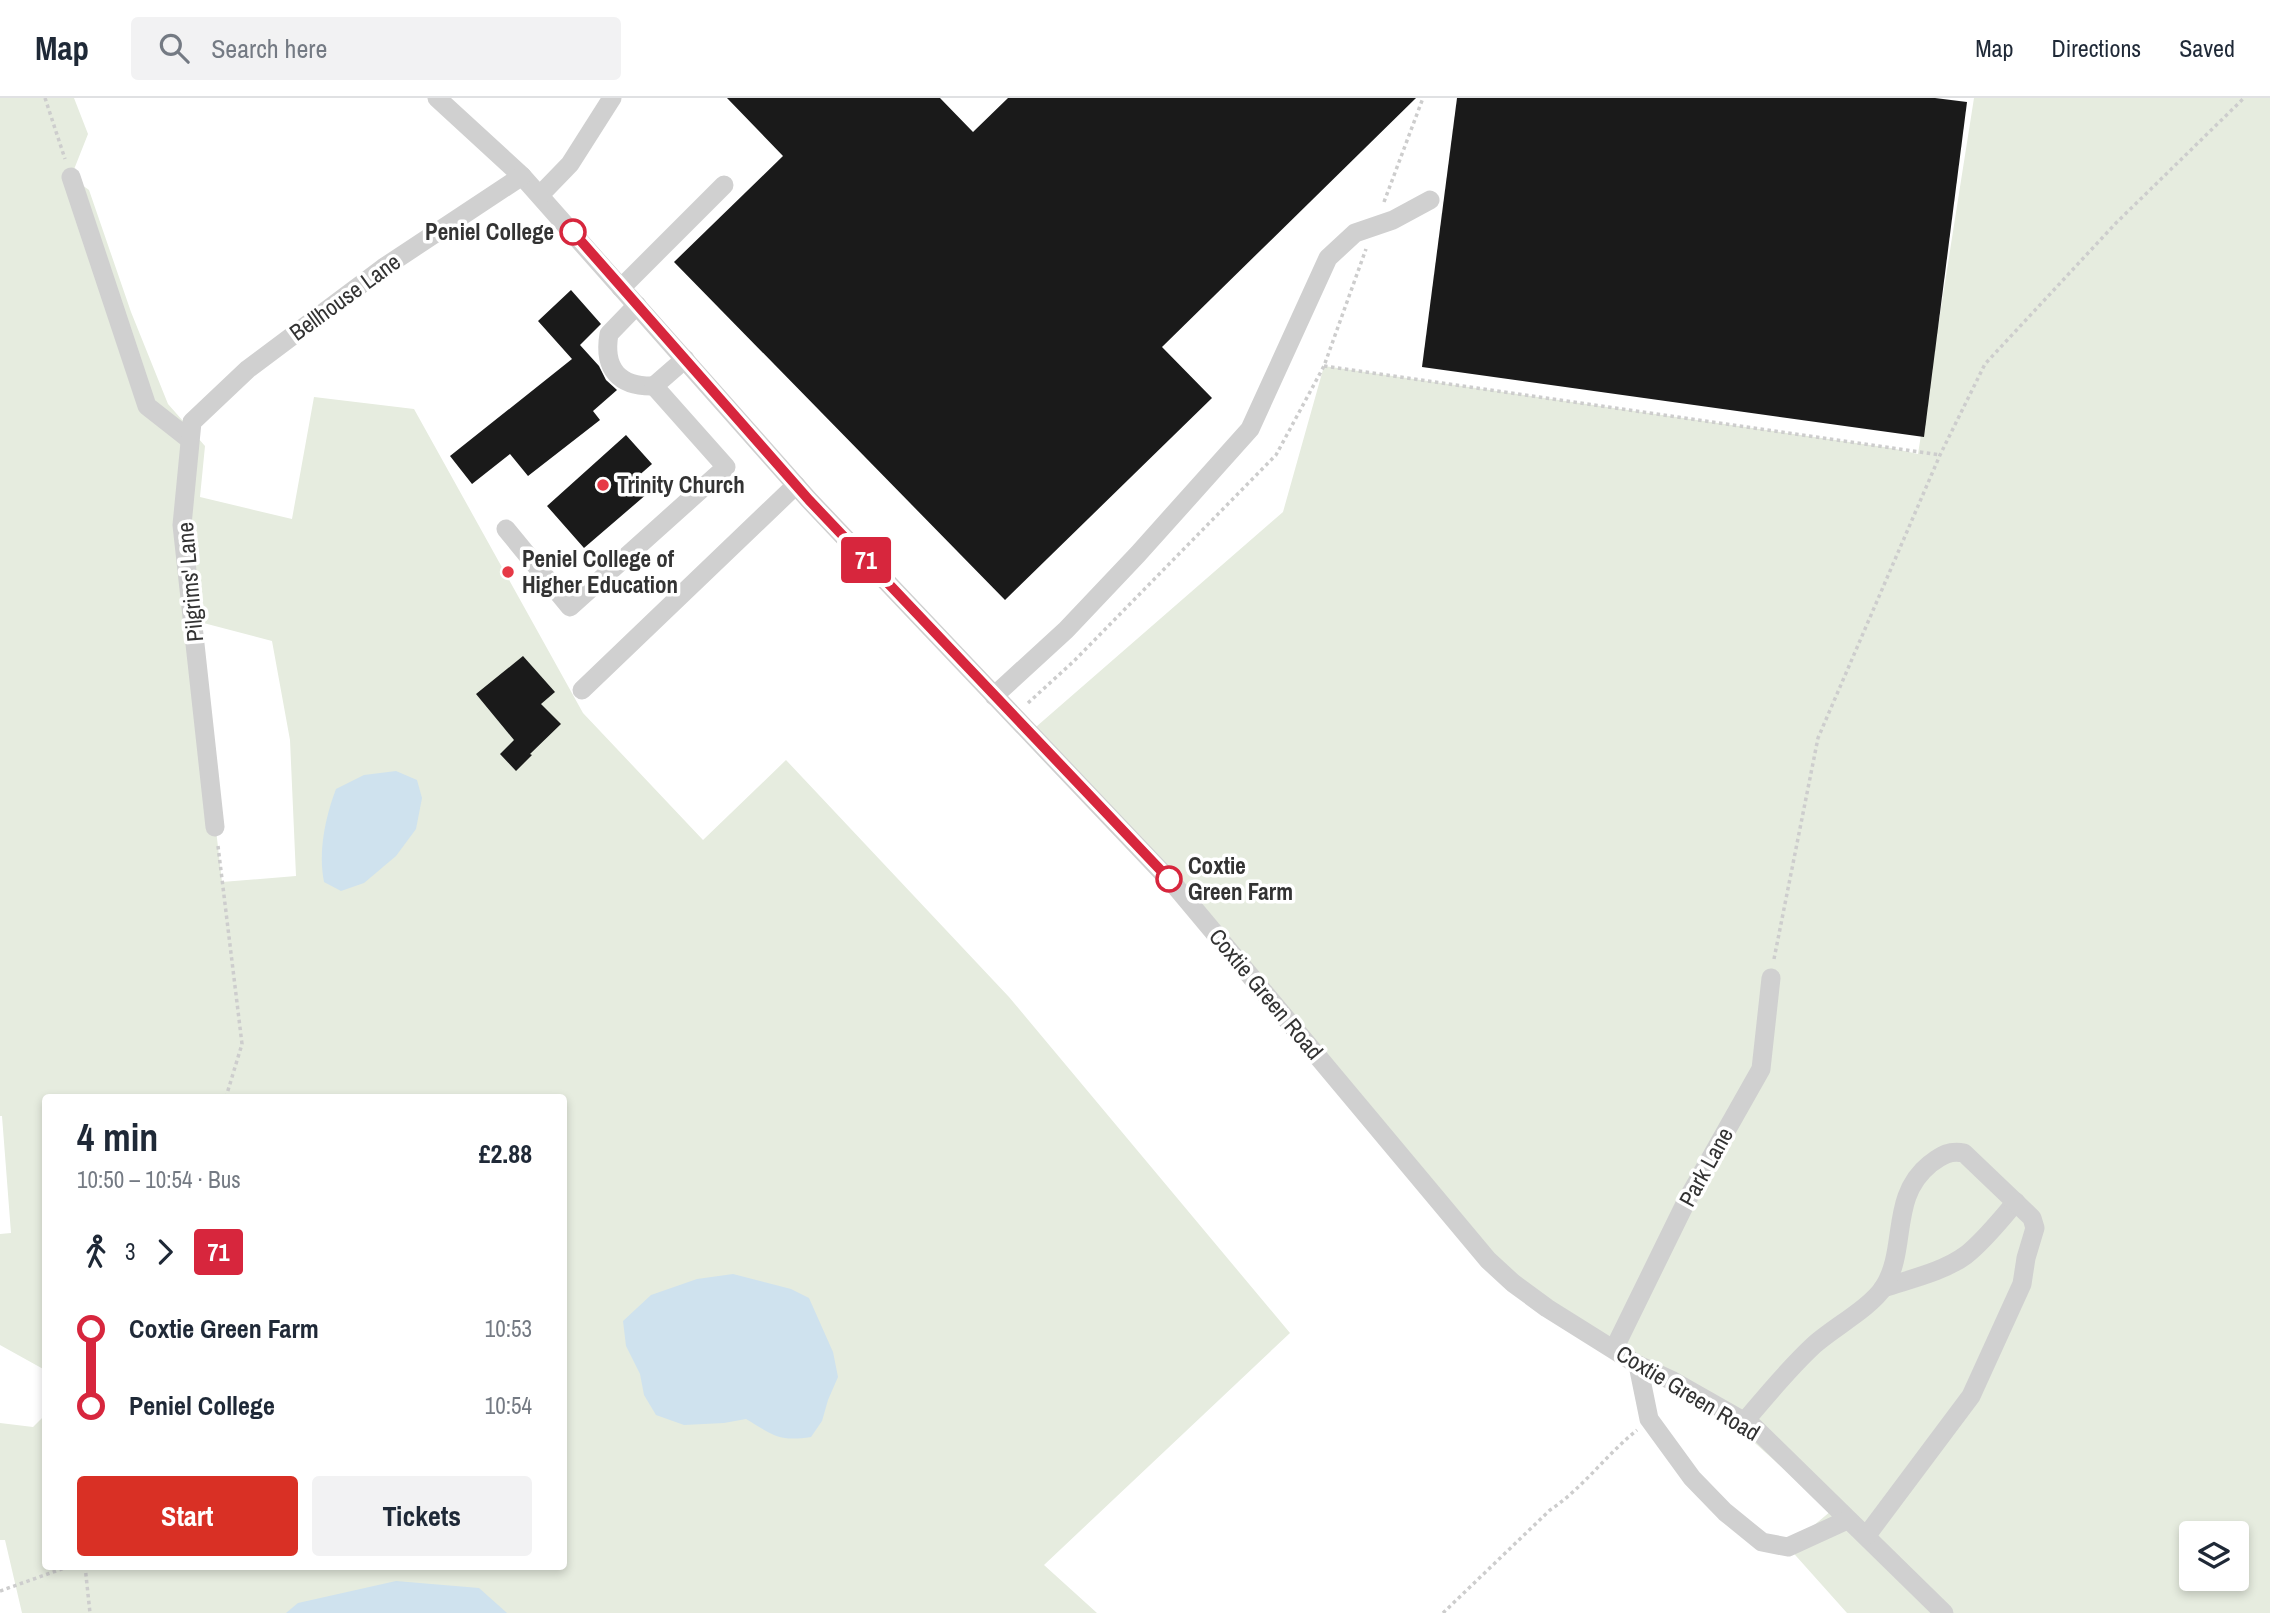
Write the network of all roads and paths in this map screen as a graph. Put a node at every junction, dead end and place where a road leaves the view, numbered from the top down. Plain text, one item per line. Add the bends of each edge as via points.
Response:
1 (45, 98) edge
2 (437, 98) edge
3 (612, 98) edge
4 (2244, 98) edge
5 (522, 176) junction
6 (71, 177) joint
7 (724, 185) dead end
8 (540, 195) junction
9 (1430, 200) dead end
10 (621, 288) junction
11 (637, 305) junction
12 (685, 359) junction
13 (1324, 366) dead end
14 (654, 386) junction
15 (189, 439) junction
16 (1940, 455) junction
17 (796, 485) junction
18 (506, 529) dead end
19 (583, 690) dead end
20 (994, 695) junction
21 (215, 827) joint
22 (1771, 978) joint
23 (227, 1094) edge
24 (2016, 1202) junction
25 (1883, 1288) junction
26 (1614, 1349) junction
27 (1638, 1365) junction
28 (1649, 1419) junction
29 (1745, 1421) junction
30 (1847, 1520) junction
31 (1867, 1535) junction
32 (59, 1570) edge
33 (85, 1570) edge
34 (0, 1591) edge
35 (90, 1613) edge
36 (1443, 1613) edge
37 (1944, 1613) edge

1 - 6 path
2 - 5 street, Coxtie Green Road
3 - 8 street via 570,164
4 - 16 path via 2116,223 1985,364
5 - 8 street, Coxtie Green Road
5 - 15 street, Bellhouse Lane via 383,268 248,369 192,422
6 - 15 street via 147,406
7 - 10 street
8 - 10 street, Coxtie Green Road
9 - 20 street via 1355,233 1328,258 1250,429 1075,621
10 - 11 street, Coxtie Green Road
11 - 12 street, Coxtie Green Road
11 - 14 street via 609,334 608,360 626,383
12 - 14 street
12 - 17 street, Coxtie Green Road
13 - 16 path
14 - 18 street via 726,467 570,607
15 - 21 street, Pilgrims' Lane via 183,525
16 - 22 path via 1818,738
17 - 19 street
17 - 20 street, Coxtie Green Road
20 - 26 street, Coxtie Green Road via 1176,887 1488,1260 1547,1308
21 - 23 path via 242,1044
22 - 26 street, Park Lane via 1761,1069 1687,1200
24 - 25 street via 1964,1257
24 - 25 street via 1964,1153 1953,1151 1938,1157 1910,1187
24 - 31 street via 2035,1228 2022,1284 1971,1396
25 - 29 street via 1812,1347
26 - 27 street, Coxtie Green Road
27 - 28 street
27 - 29 street, Coxtie Green Road
28 - 30 street via 1692,1478 1762,1542 1788,1547
28 - 36 path
29 - 30 street, Coxtie Green Road
30 - 31 street, Coxtie Green Road
31 - 37 street, Coxtie Green Road
32 - 34 path
33 - 35 path

